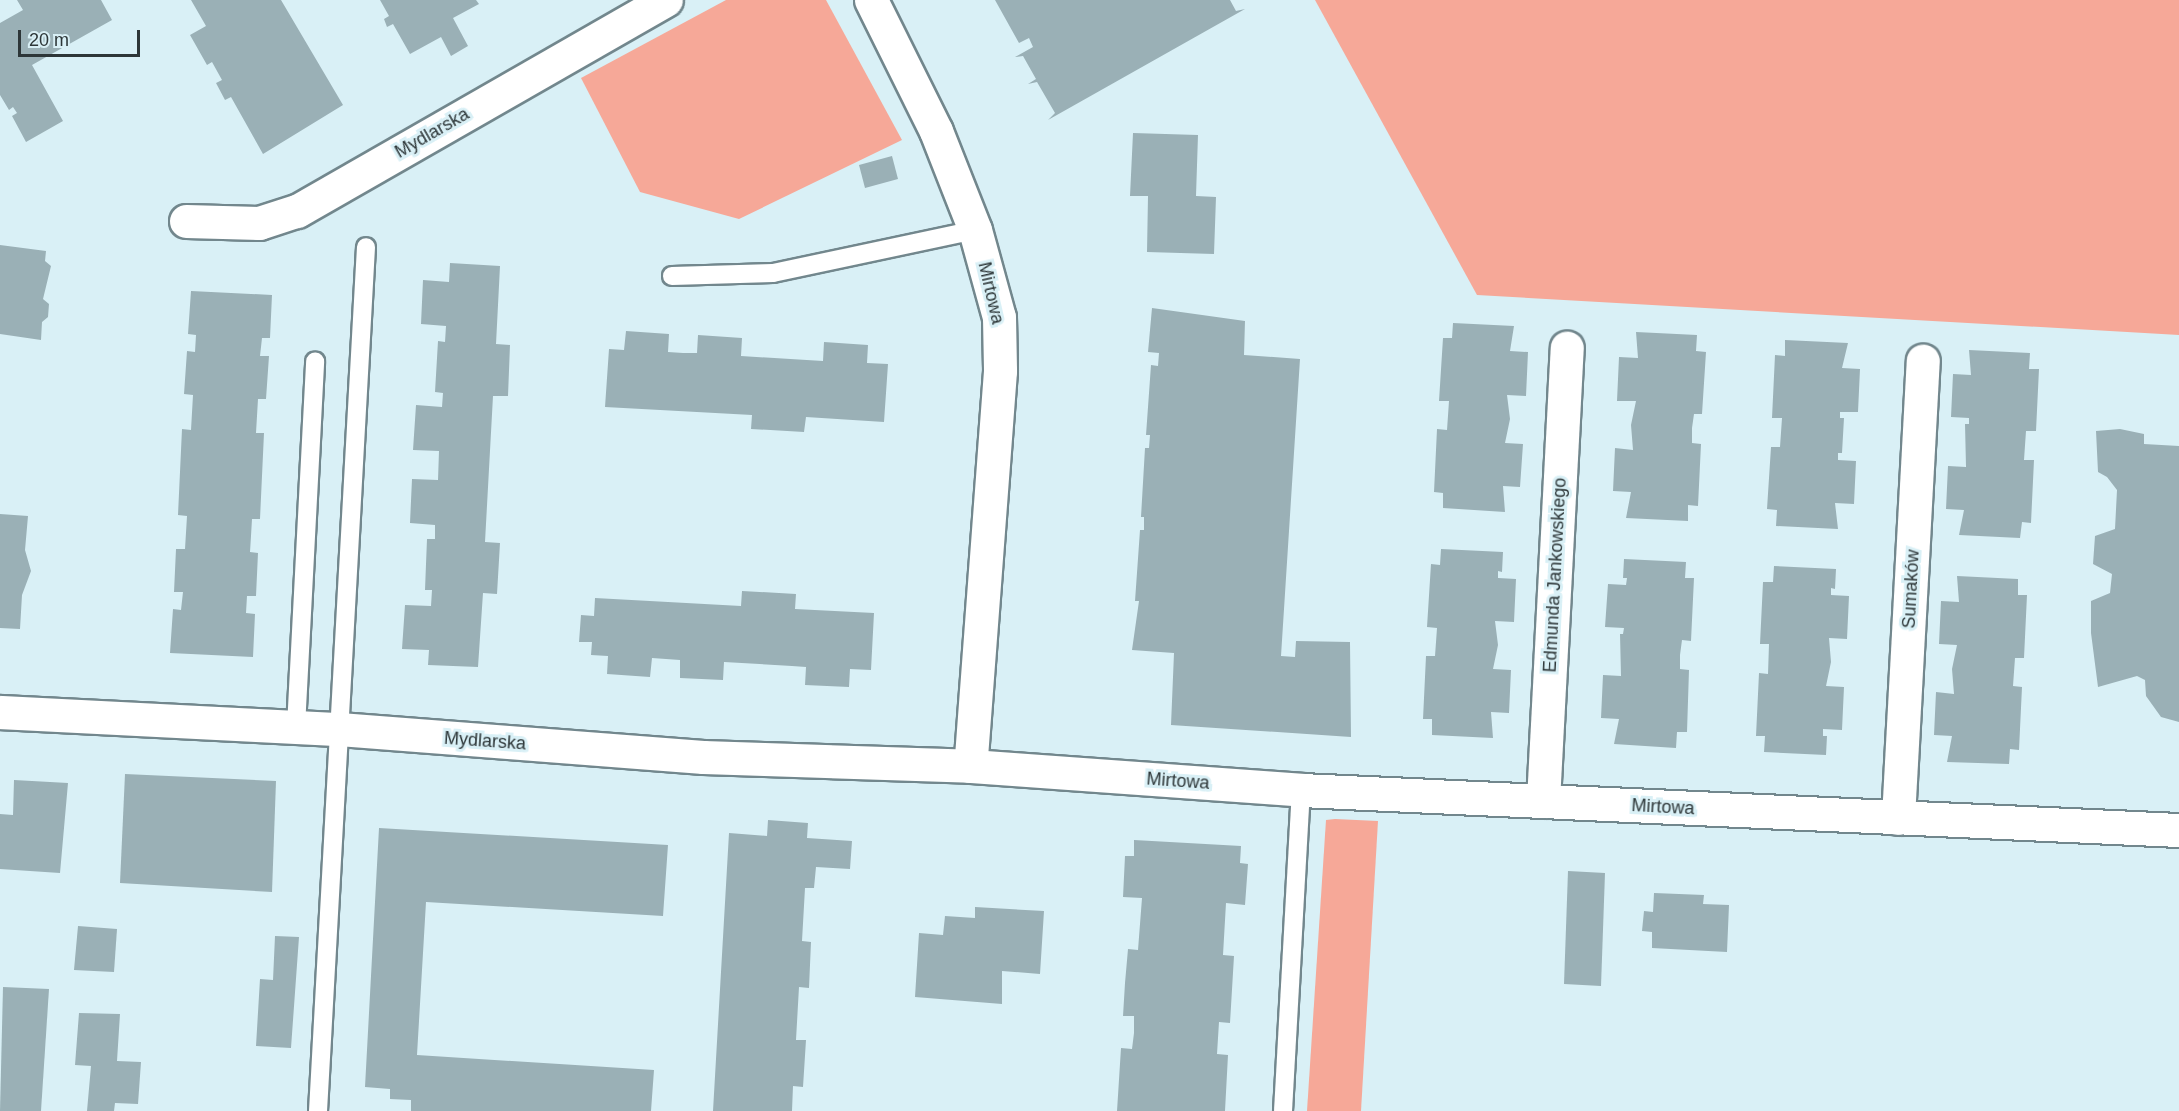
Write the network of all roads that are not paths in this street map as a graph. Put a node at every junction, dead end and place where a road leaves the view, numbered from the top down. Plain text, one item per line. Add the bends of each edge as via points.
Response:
1 (666, 0) edge
2 (871, 0) edge
3 (186, 222) dead end
4 (975, 230) junction
5 (366, 247) dead end
6 (672, 276) dead end
7 (1567, 348) dead end
8 (315, 361) dead end
9 (1923, 361) dead end
10 (0, 712) edge
11 (296, 727) junction
12 (339, 729) junction
13 (970, 766) junction
14 (1301, 790) junction
15 (1544, 801) junction
16 (1898, 818) junction
17 (2179, 830) edge
18 (318, 1111) edge
19 (1283, 1111) edge

1 - 3 street, Mydlarska via 297,211 259,223
2 - 4 street, Mirtowa via 936,131
4 - 6 lane via 773,273
4 - 13 street, Mirtowa via 999,317 1000,371
5 - 12 lane
7 - 15 street, Edmunda Jankowskiego
8 - 11 lane
9 - 16 street, Sumaków
10 - 11 street, Mydlarska
11 - 12 street, Mydlarska
12 - 13 street, Mydlarska via 703,758
12 - 18 lane
13 - 14 street, Mirtowa
14 - 15 street, Mirtowa
14 - 19 lane
15 - 16 street, Mirtowa
16 - 17 street, Mirtowa

